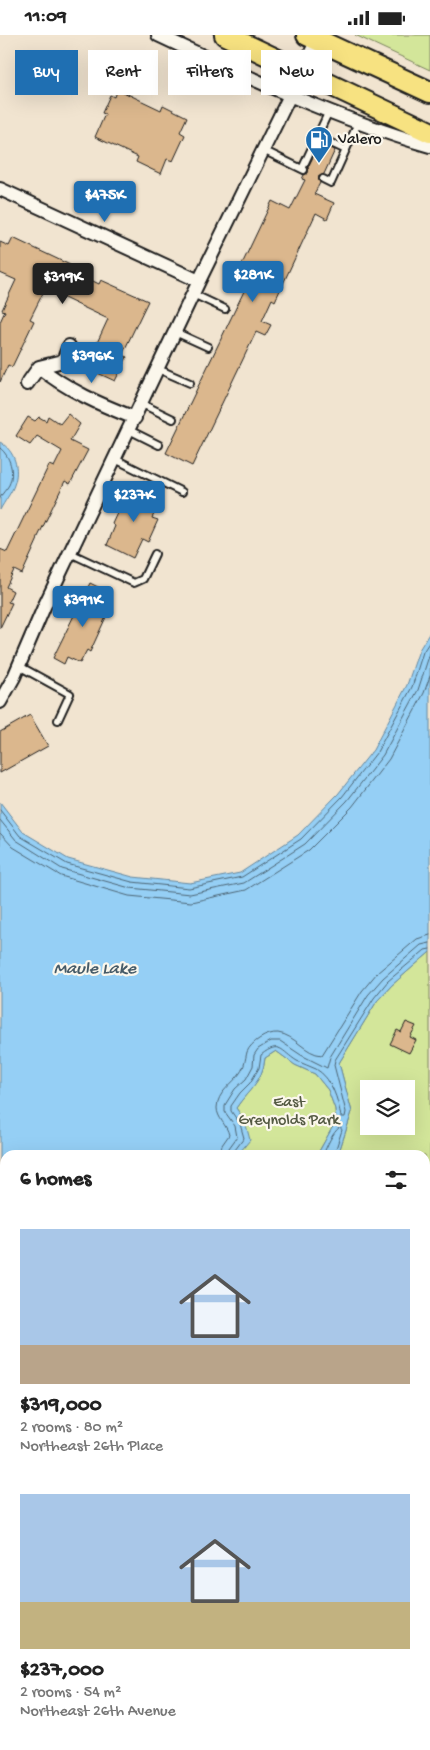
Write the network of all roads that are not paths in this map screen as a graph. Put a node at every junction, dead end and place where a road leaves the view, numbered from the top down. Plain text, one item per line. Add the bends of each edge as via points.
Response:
1 (158, 35) edge
2 (225, 35) edge
3 (312, 37) edge
4 (308, 50) edge
5 (261, 52) edge
6 (261, 83) edge
7 (332, 85) edge
8 (430, 92) edge
9 (290, 95) joint
10 (330, 111) junction
11 (358, 123) junction
12 (430, 132) edge
13 (318, 137) junction
14 (430, 146) edge
15 (263, 150) junction
16 (346, 150) junction
17 (323, 179) dead end
18 (0, 189) edge
19 (199, 281) junction
20 (193, 294) junction
21 (225, 309) dead end
22 (175, 332) junction
23 (69, 346) dead end
24 (208, 347) dead end
25 (39, 367) junction
26 (158, 369) junction
27 (190, 383) dead end
28 (27, 384) dead end
29 (142, 403) junction
30 (173, 419) dead end
31 (132, 424) junction
32 (159, 445) dead end
33 (115, 459) junction
34 (182, 492) dead end
35 (70, 553) junction
36 (155, 554) dead end
37 (19, 666) junction
38 (0, 702) edge
39 (58, 720) dead end

1 - 6 street
2 - 5 main road
3 - 4 street
3 - 8 main road
7 - 12 main road
9 - 10 street
9 - 15 street
10 - 11 street
10 - 13 lane
11 - 14 street
11 - 16 lane
13 - 15 lane via 303,169
13 - 16 lane
15 - 19 street
16 - 17 lane via 331,183
18 - 19 street
19 - 20 street
20 - 21 lane
20 - 22 street
22 - 24 lane
22 - 26 street
23 - 25 street via 63,361
25 - 28 street
25 - 31 street
26 - 27 lane
26 - 29 street
29 - 30 lane
29 - 31 street
31 - 32 lane
31 - 33 street
33 - 34 lane
33 - 35 street
35 - 36 lane via 134,583 143,579
35 - 37 street
37 - 38 street
37 - 39 lane via 70,695

